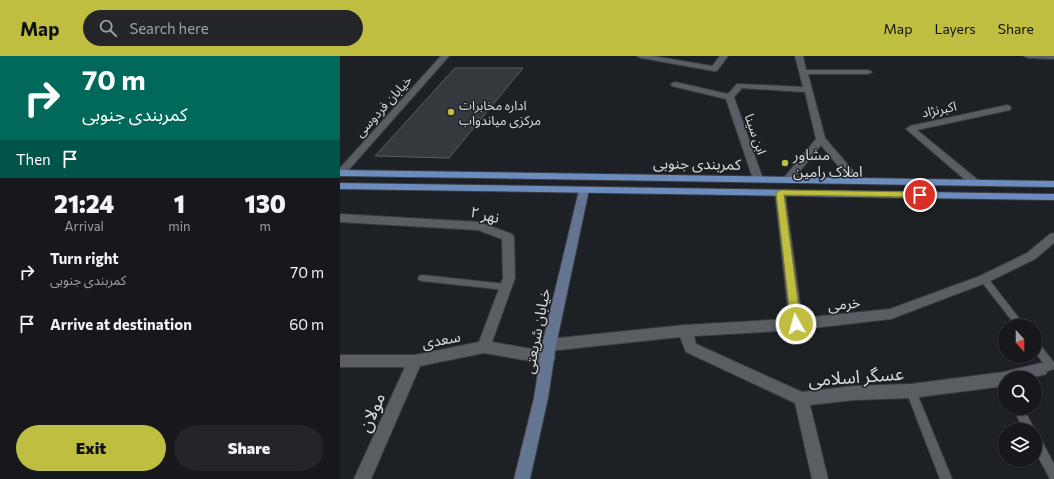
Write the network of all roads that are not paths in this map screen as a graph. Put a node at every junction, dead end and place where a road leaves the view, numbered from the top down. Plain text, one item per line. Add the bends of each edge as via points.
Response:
1 (445, 56) edge
2 (641, 56) edge
3 (724, 56) edge
4 (799, 56) edge
5 (1028, 56) edge
6 (1054, 57) edge
7 (803, 72) junction
8 (868, 72) dead end
9 (675, 84) dead end
10 (808, 90) junction
11 (730, 97) junction
12 (1007, 108) dead end
13 (821, 140) junction
14 (341, 173) edge
15 (758, 179) junction
16 (787, 180) junction
17 (856, 181) junction
18 (974, 182) junction
19 (586, 183) junction
20 (1054, 184) edge
21 (340, 186) edge
22 (780, 193) junction
23 (1054, 197) edge
24 (340, 218) edge
25 (1054, 237) edge
26 (422, 278) dead end
27 (984, 279) junction
28 (506, 286) junction
29 (1015, 319) edge
30 (796, 324) junction
31 (685, 331) junction
32 (484, 347) junction
33 (548, 351) junction
34 (1042, 356) edge
35 (340, 361) edge
36 (414, 361) junction
37 (1049, 368) edge
38 (1038, 371) edge
39 (998, 381) edge
40 (911, 391) junction
41 (801, 399) junction
42 (1042, 453) edge
43 (1054, 476) edge
44 (362, 479) edge
45 (522, 479) edge
46 (820, 479) edge
47 (946, 479) edge

1 - 14 street, خیابان فردوسی
2 - 3 street via 714,69
4 - 7 street
5 - 6 street
7 - 8 street
7 - 10 street
9 - 11 street
10 - 11 street via 740,86
10 - 13 street
11 - 15 street, ابن سینا
12 - 18 street, اکبرنژاد via 910,128
13 - 16 street
13 - 17 street
14 - 19 main road, کمربندی جنوبی
15 - 16 main road, کمربندی جنوبی
15 - 19 main road, کمربندی جنوبی
16 - 17 main road, کمربندی جنوبی
17 - 18 main road, کمربندی جنوبی
18 - 20 main road, کمربندی جنوبی
19 - 21 main road, کمربندی جنوبی
19 - 22 main road, کمربندی جنوبی
19 - 33 main road, خیابان شریعتی
22 - 23 main road, کمربندی جنوبی
22 - 30 street
24 - 28 street, نهر ۲ via 480,226 508,236 509,278
25 - 27 street, خرمی via 1031,256
26 - 28 lane
27 - 29 lane
27 - 30 street, خرمی via 891,314
28 - 32 street, نهر ۲
30 - 31 street, خرمی
31 - 33 street, خرمی
31 - 41 street, عسگر اسلامی via 691,348
32 - 33 street, سعدی
32 - 36 street, سعدی
33 - 45 main road, خیابان شریعتی via 541,398
34 - 37 lane
35 - 36 street, سعدی
36 - 44 street, مولان
37 - 38 street, عسگر اسلامی
39 - 40 street, عسگر اسلامی
40 - 41 street, عسگر اسلامی via 854,393
40 - 47 lane
41 - 46 street
42 - 43 lane

